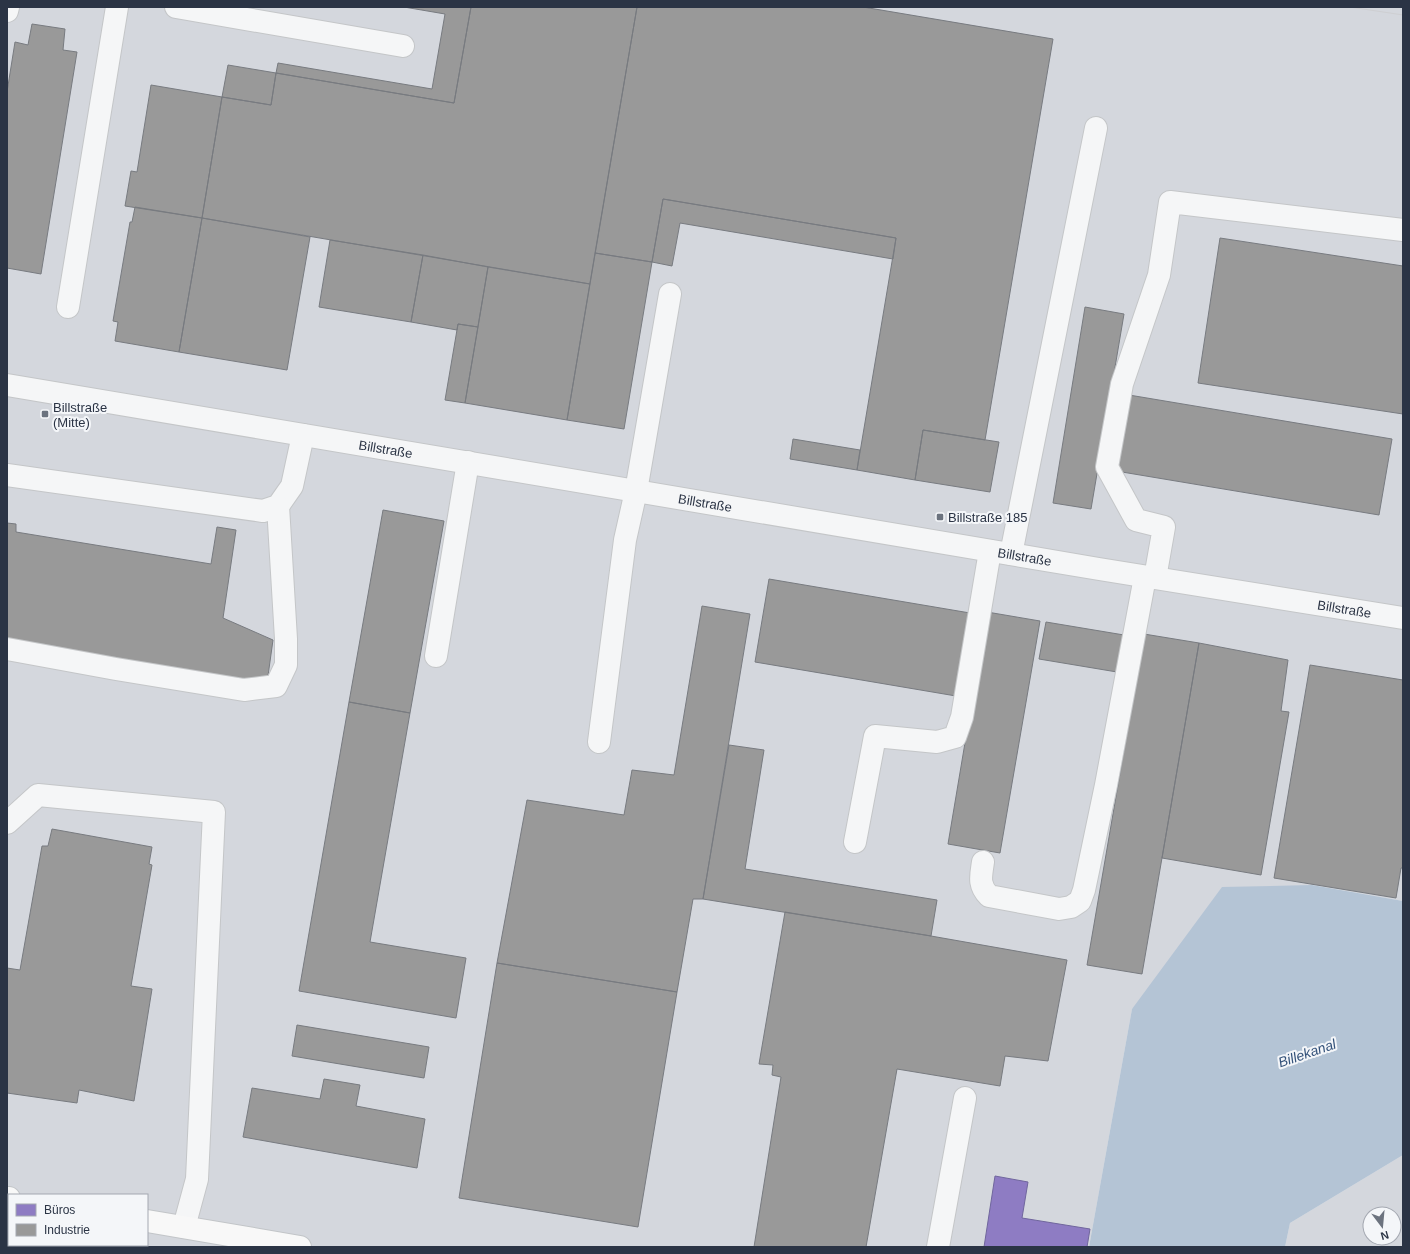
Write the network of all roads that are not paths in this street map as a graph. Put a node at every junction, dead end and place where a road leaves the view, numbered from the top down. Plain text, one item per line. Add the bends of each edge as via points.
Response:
1 (8, 7) edge
2 (117, 7) edge
3 (176, 7) edge
4 (7, 12) edge
5 (404, 46) dead end
6 (1096, 128) dead end
7 (1403, 230) edge
8 (670, 294) dead end
9 (68, 307) dead end
10 (7, 385) edge
11 (303, 435) junction
12 (468, 462) junction
13 (7, 475) edge
14 (636, 491) junction
15 (278, 506) junction
16 (1000, 552) junction
17 (1150, 577) junction
18 (1403, 618) edge
19 (7, 649) edge
20 (436, 656) dead end
21 (599, 742) dead end
22 (7, 823) edge
23 (855, 842) dead end
24 (982, 862) dead end
25 (965, 1098) dead end
26 (148, 1221) edge
27 (184, 1227) junction
28 (300, 1247) edge
29 (938, 1247) edge

1 - 4 street
2 - 9 street
3 - 5 street
6 - 16 street
7 - 17 street via 1170,202 1159,275 1122,384 1107,468 1136,520 1164,527
8 - 14 street
10 - 11 street, Billstraße
11 - 12 street, Billstraße
11 - 15 street via 292,486
12 - 14 street, Billstraße
12 - 20 street
13 - 15 street via 263,511
14 - 16 street, Billstraße
14 - 21 street via 625,540
15 - 19 street via 286,665 276,686 244,690
16 - 17 street, Billstraße
16 - 23 street via 962,717 955,737 937,742 875,736
17 - 18 street, Billstraße
17 - 24 street via 1080,901 1072,907 1059,909 989,896 982,890
22 - 27 street via 38,795 214,812 197,1179
25 - 29 street
26 - 27 main road
27 - 28 main road

